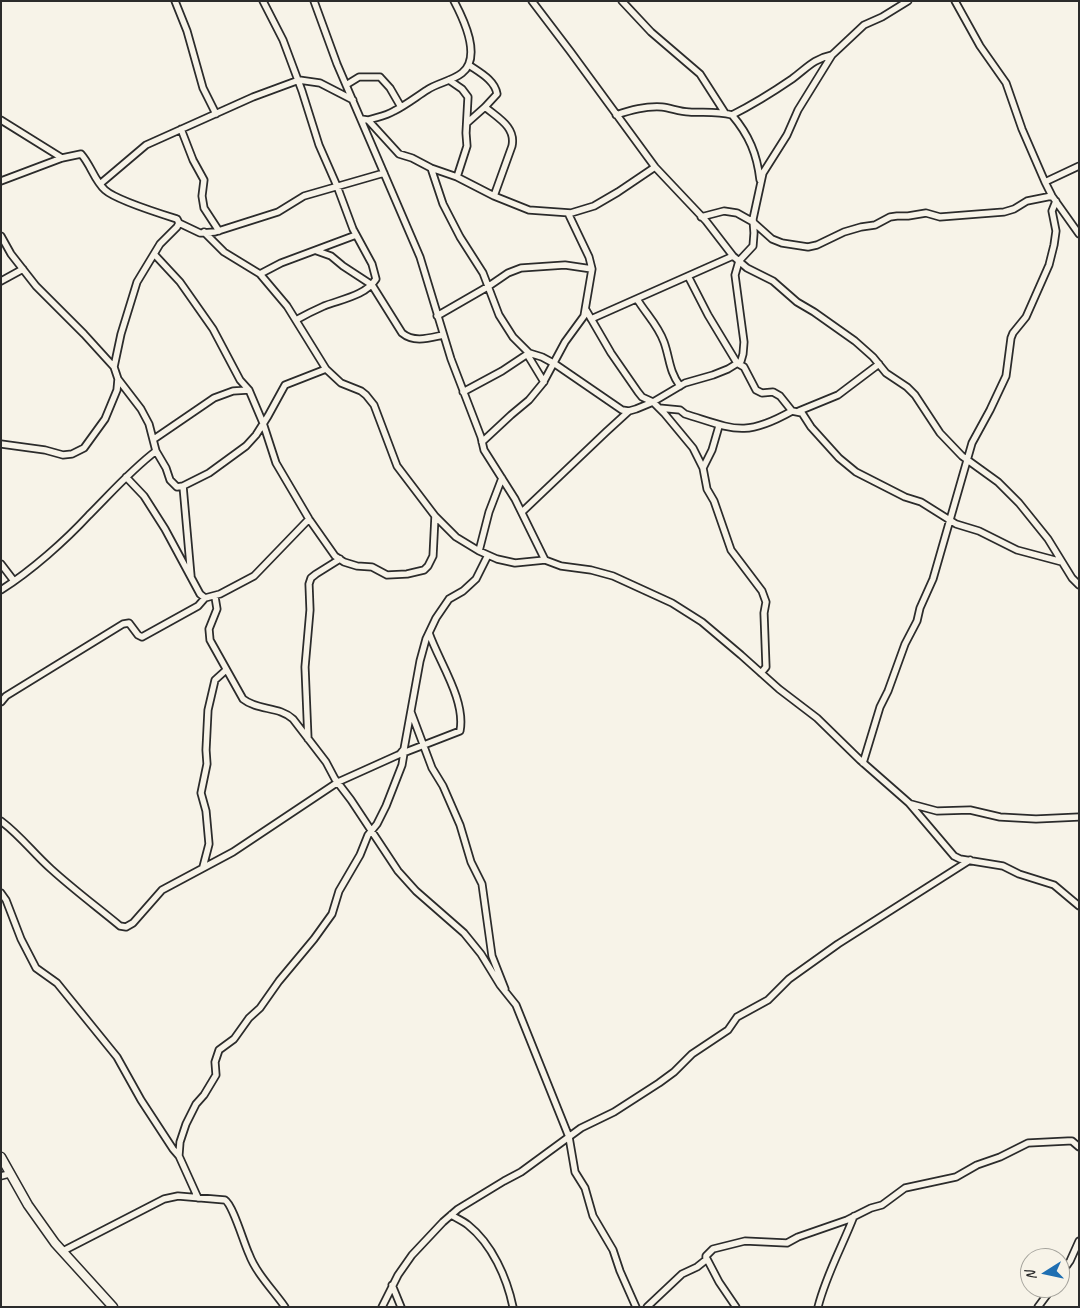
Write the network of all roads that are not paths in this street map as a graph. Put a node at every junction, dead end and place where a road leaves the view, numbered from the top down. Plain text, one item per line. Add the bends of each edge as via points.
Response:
1 (175, 1) edge
2 (263, 1) edge
3 (314, 1) edge
4 (454, 1) edge
5 (532, 1) edge
6 (622, 1) edge
7 (908, 1) edge
8 (954, 1) edge
9 (832, 55) junction
10 (469, 65) junction
11 (299, 80) junction
12 (449, 80) junction
13 (346, 85) junction
14 (353, 100) junction
15 (401, 107) junction
16 (485, 107) junction
17 (725, 113) junction
18 (216, 114) junction
19 (732, 115) junction
20 (616, 116) junction
21 (360, 119) junction
22 (1, 120) edge
23 (368, 120) junction
24 (467, 123) junction
25 (181, 130) junction
26 (62, 158) junction
27 (1079, 166) edge
28 (655, 167) junction
29 (431, 168) junction
30 (384, 173) junction
31 (457, 177) junction
32 (1, 181) edge
33 (761, 182) junction
34 (1045, 182) junction
35 (100, 184) junction
36 (338, 186) junction
37 (494, 196) junction
38 (1054, 199) junction
39 (568, 213) junction
40 (701, 217) junction
41 (753, 222) junction
42 (179, 223) junction
43 (219, 231) junction
44 (204, 232) junction
45 (1079, 234) edge
46 (356, 235) junction
47 (1, 236) edge
48 (317, 251) junction
49 (154, 254) junction
50 (733, 256) junction
51 (739, 261) junction
52 (592, 269) junction
53 (23, 270) junction
54 (260, 274) junction
55 (688, 276) junction
56 (1, 281) edge
57 (372, 286) junction
58 (489, 286) junction
59 (637, 299) junction
60 (586, 310) junction
61 (437, 316) junction
62 (591, 319) junction
63 (296, 320) junction
64 (443, 335) junction
65 (528, 353) junction
66 (738, 363) junction
67 (555, 364) junction
68 (879, 364) junction
69 (114, 367) junction
70 (326, 369) junction
71 (118, 379) junction
72 (544, 382) junction
73 (680, 386) junction
74 (249, 390) junction
75 (464, 392) junction
76 (653, 402) junction
77 (659, 408) junction
78 (792, 411) junction
79 (799, 411) junction
80 (629, 412) junction
81 (263, 423) junction
82 (719, 426) junction
83 (154, 439) junction
84 (482, 442) junction
85 (1, 444) edge
86 (156, 450) junction
87 (967, 460) junction
88 (703, 468) junction
89 (126, 477) junction
90 (502, 478) junction
91 (183, 486) junction
92 (522, 512) junction
93 (435, 516) junction
94 (309, 519) junction
95 (949, 521) junction
96 (478, 551) junction
97 (488, 555) junction
98 (340, 559) junction
99 (545, 560) junction
100 (1062, 562) junction
101 (1, 564) edge
102 (191, 579) junction
103 (14, 582) junction
104 (1079, 585) edge
105 (1, 590) edge
106 (215, 596) junction
107 (205, 598) junction
108 (429, 633) junction
109 (226, 670) junction
110 (761, 673) junction
111 (1, 702) edge
112 (411, 712) junction
113 (308, 738) junction
114 (422, 746) junction
115 (401, 754) junction
116 (863, 763) junction
117 (338, 782) junction
118 (909, 803) junction
119 (937, 811) junction
120 (1079, 817) edge
121 (1, 821) edge
122 (924, 821) junction
123 (371, 831) junction
124 (970, 860) junction
125 (203, 867) junction
126 (1, 893) edge
127 (1079, 906) edge
128 (505, 991) junction
129 (569, 1137) junction
130 (1079, 1146) edge
131 (179, 1155) junction
132 (1, 1157) edge
133 (5, 1175) edge
134 (198, 1198) junction
135 (451, 1215) junction
136 (854, 1216) junction
137 (1079, 1241) edge
138 (63, 1251) junction
139 (706, 1259) junction
140 (1070, 1261) edge
141 (392, 1285) junction
142 (113, 1307) edge
143 (285, 1307) edge
144 (382, 1307) edge
145 (401, 1307) edge
146 (513, 1307) edge
147 (636, 1307) edge
148 (646, 1307) edge
149 (736, 1307) edge
150 (818, 1307) edge

1 - 18 street via 203,88
2 - 11 street
3 - 13 street
4 - 10 street via 469,41 472,55
5 - 20 street
6 - 17 street via 651,32 700,74
7 - 9 street via 864,25
8 - 34 street via 1006,82
9 - 19 street via 817,59 792,79
9 - 33 street via 798,110
10 - 12 street
10 - 16 street via 496,88 497,94
11 - 14 street via 320,83
11 - 18 street
11 - 36 street via 319,145
12 - 15 street
12 - 24 street via 468,97
13 - 14 street
13 - 15 street via 359,78 380,76
14 - 21 street
15 - 23 street
16 - 24 street
16 - 37 street via 509,126 514,138
17 - 19 street
17 - 20 street via 648,107
18 - 25 street
19 - 33 street via 750,140
20 - 28 street
21 - 23 street
21 - 30 street
22 - 26 street
23 - 29 street via 399,154
24 - 31 street via 467,146
25 - 35 street via 146,145
25 - 43 street via 204,180 204,208
26 - 32 street
26 - 35 street via 81,154
27 - 34 street
28 - 39 street via 594,206
28 - 40 street
29 - 31 street
29 - 58 street via 443,204
30 - 36 street
30 - 61 street via 420,257
31 - 37 street
33 - 41 street
34 - 38 street
35 - 42 street via 126,202 177,218
36 - 43 street via 298,198 278,212
36 - 46 street
37 - 39 street via 529,210
38 - 41 street via 1027,201 1004,212 890,217 808,247 772,239
38 - 45 street
38 - 87 street via 1052,211 1056,231 1049,265 1026,317 1013,333 1006,376 974,437
39 - 52 street via 590,257
40 - 41 street via 724,211 737,213
40 - 50 street
41 - 51 street via 753,246
42 - 44 street
42 - 49 street
43 - 44 street
44 - 54 street via 224,252
46 - 48 street
46 - 57 street via 372,264 376,279
47 - 53 street
48 - 54 street
48 - 57 street via 331,256
49 - 69 street via 132,298
49 - 74 street via 191,298
50 - 51 street
50 - 55 street
51 - 66 street via 735,275 744,342
51 - 68 street via 773,281 797,302 855,341
52 - 58 street via 565,266 521,268
52 - 60 street
53 - 56 street
53 - 69 street
54 - 63 street
55 - 59 street
55 - 66 street
57 - 63 street
57 - 64 street via 408,338 423,340
58 - 61 street
58 - 65 street via 505,326
59 - 62 street
59 - 73 street via 655,323 674,378
60 - 62 street
60 - 67 street via 564,342
61 - 64 street
62 - 76 street via 638,392
63 - 70 street
64 - 75 street
65 - 67 street
65 - 72 street
65 - 75 street
66 - 73 street
66 - 78 street via 744,367 756,390 780,396
67 - 72 street
67 - 80 street
68 - 79 street via 838,394
68 - 87 street via 915,394 940,433
69 - 71 street
70 - 81 street via 285,385
70 - 93 street via 342,384 362,391 374,405 397,466
71 - 83 street via 141,409
71 - 85 street via 105,419 84,448 62,455
72 - 84 street via 529,400
73 - 76 street
74 - 81 street
74 - 83 street via 233,391 214,398
75 - 84 street
76 - 77 street
76 - 80 street
77 - 82 street via 680,410
77 - 88 street via 693,448
78 - 79 street
78 - 82 street via 757,427
79 - 95 street via 846,464 883,487 921,502
80 - 92 street
81 - 91 street via 246,446
81 - 94 street via 276,463
82 - 88 street
83 - 86 street
84 - 90 street
86 - 89 street
86 - 91 street via 170,480 176,487
87 - 95 street
87 - 100 street via 1010,493 1048,539
88 - 110 street via 707,489 731,550 762,591 766,602 766,667
89 - 102 street via 144,496
89 - 103 street via 75,529
90 - 92 street
90 - 96 street
91 - 102 street
92 - 99 street
93 - 96 street via 456,537
93 - 98 street via 433,556 424,570 387,575 372,567 357,566
94 - 98 street
94 - 106 street via 254,576
95 - 100 street via 1017,550
95 - 116 street via 933,578 880,707
96 - 97 street
97 - 99 street via 515,563
97 - 108 street via 476,579 449,599
98 - 113 street via 311,578 309,584 305,667
99 - 110 street via 612,576 672,603 702,622
100 - 104 street
101 - 103 street
102 - 107 street
103 - 105 street
106 - 107 street
106 - 109 street via 217,609 208,634
107 - 111 street via 198,606 142,637 129,624 123,624
108 - 112 street via 420,661
108 - 114 street via 447,670 462,724 460,731
109 - 113 street via 249,704 288,715
109 - 125 street via 215,680 208,710 207,764 201,793 209,844
110 - 116 street via 817,718
112 - 114 street
112 - 115 street
113 - 117 street
114 - 115 street
114 - 128 street via 460,825 471,862 482,884 492,956
115 - 117 street
115 - 123 street via 402,765 386,806
116 - 118 street
117 - 123 street
117 - 125 street via 233,852
118 - 119 street
118 - 122 street
119 - 120 street via 970,810 1000,817 1036,819
119 - 122 street
121 - 125 street via 68,884 124,927 162,890
122 - 124 street via 954,856
123 - 128 street via 398,871 481,954
123 - 131 street via 339,891 328,920 260,1008 234,1039 219,1050 215,1062 216,1075 186,1124
124 - 127 street via 1003,866 1054,884
124 - 129 street via 838,944 768,1000 738,1018 728,1030 692,1054 659,1083
126 - 131 street via 36,968 57,983 117,1056 141,1100
128 - 129 street via 522,1018
129 - 135 street via 521,1172
129 - 147 street via 575,1172 585,1188 593,1216 613,1250
130 - 136 street via 1072,1141 1028,1143 956,1177 905,1188 882,1205
131 - 134 street
132 - 133 street
133 - 138 street
134 - 138 street via 178,1196 164,1199
134 - 143 street via 228,1202 250,1257
135 - 141 street via 425,1240
135 - 146 street via 468,1225 490,1250
136 - 139 street via 783,1244 745,1241 713,1249
136 - 150 street
137 - 140 street
138 - 142 street
139 - 148 street via 682,1274
139 - 149 street
141 - 144 street
141 - 145 street

